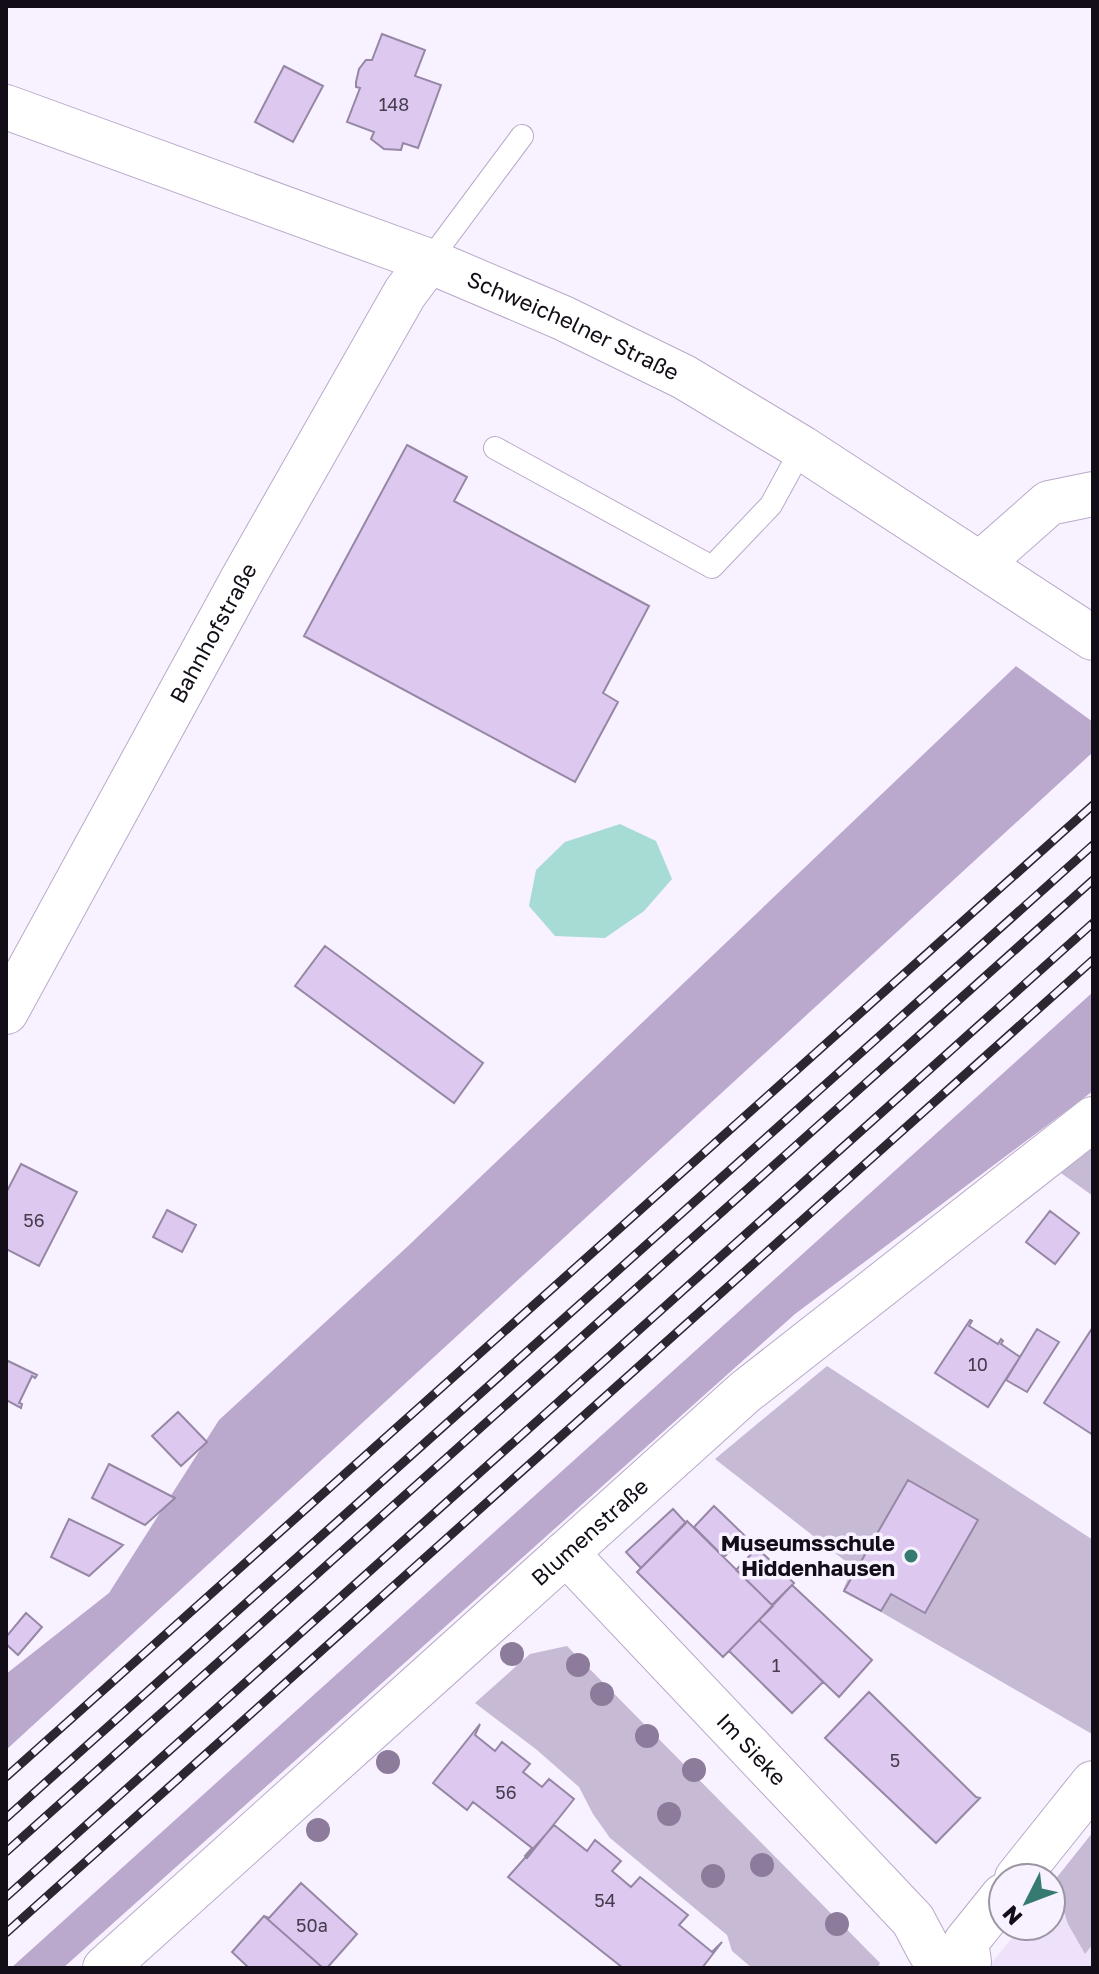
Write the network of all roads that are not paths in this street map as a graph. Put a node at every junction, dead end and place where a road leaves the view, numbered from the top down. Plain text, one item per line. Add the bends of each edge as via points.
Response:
1 (6, 107) edge
2 (522, 136) dead end
3 (429, 261) junction
4 (495, 448) dead end
5 (802, 448) junction
6 (1093, 494) edge
7 (981, 563) junction
8 (1093, 638) edge
9 (7, 1009) edge
10 (1093, 1119) edge
11 (566, 1553) junction
12 (1093, 1783) edge
13 (1030, 1862) edge
14 (987, 1913) edge
15 (945, 1958) edge
16 (105, 1968) edge

1 - 3 street, Schweichelner Straße
2 - 3 lane
3 - 5 street, Schweichelner Straße via 684,377
3 - 9 street, Bahnhofstraße via 405,293 251,565
4 - 5 lane via 712,567 771,505
5 - 7 street, Schweichelner Straße
6 - 7 street via 1049,503
7 - 8 street, Schweichelner Straße
10 - 11 street, Blumenstraße via 745,1392
11 - 15 street, Im Sieke
11 - 16 street, Blumenstraße
12 - 13 street
14 - 15 street

